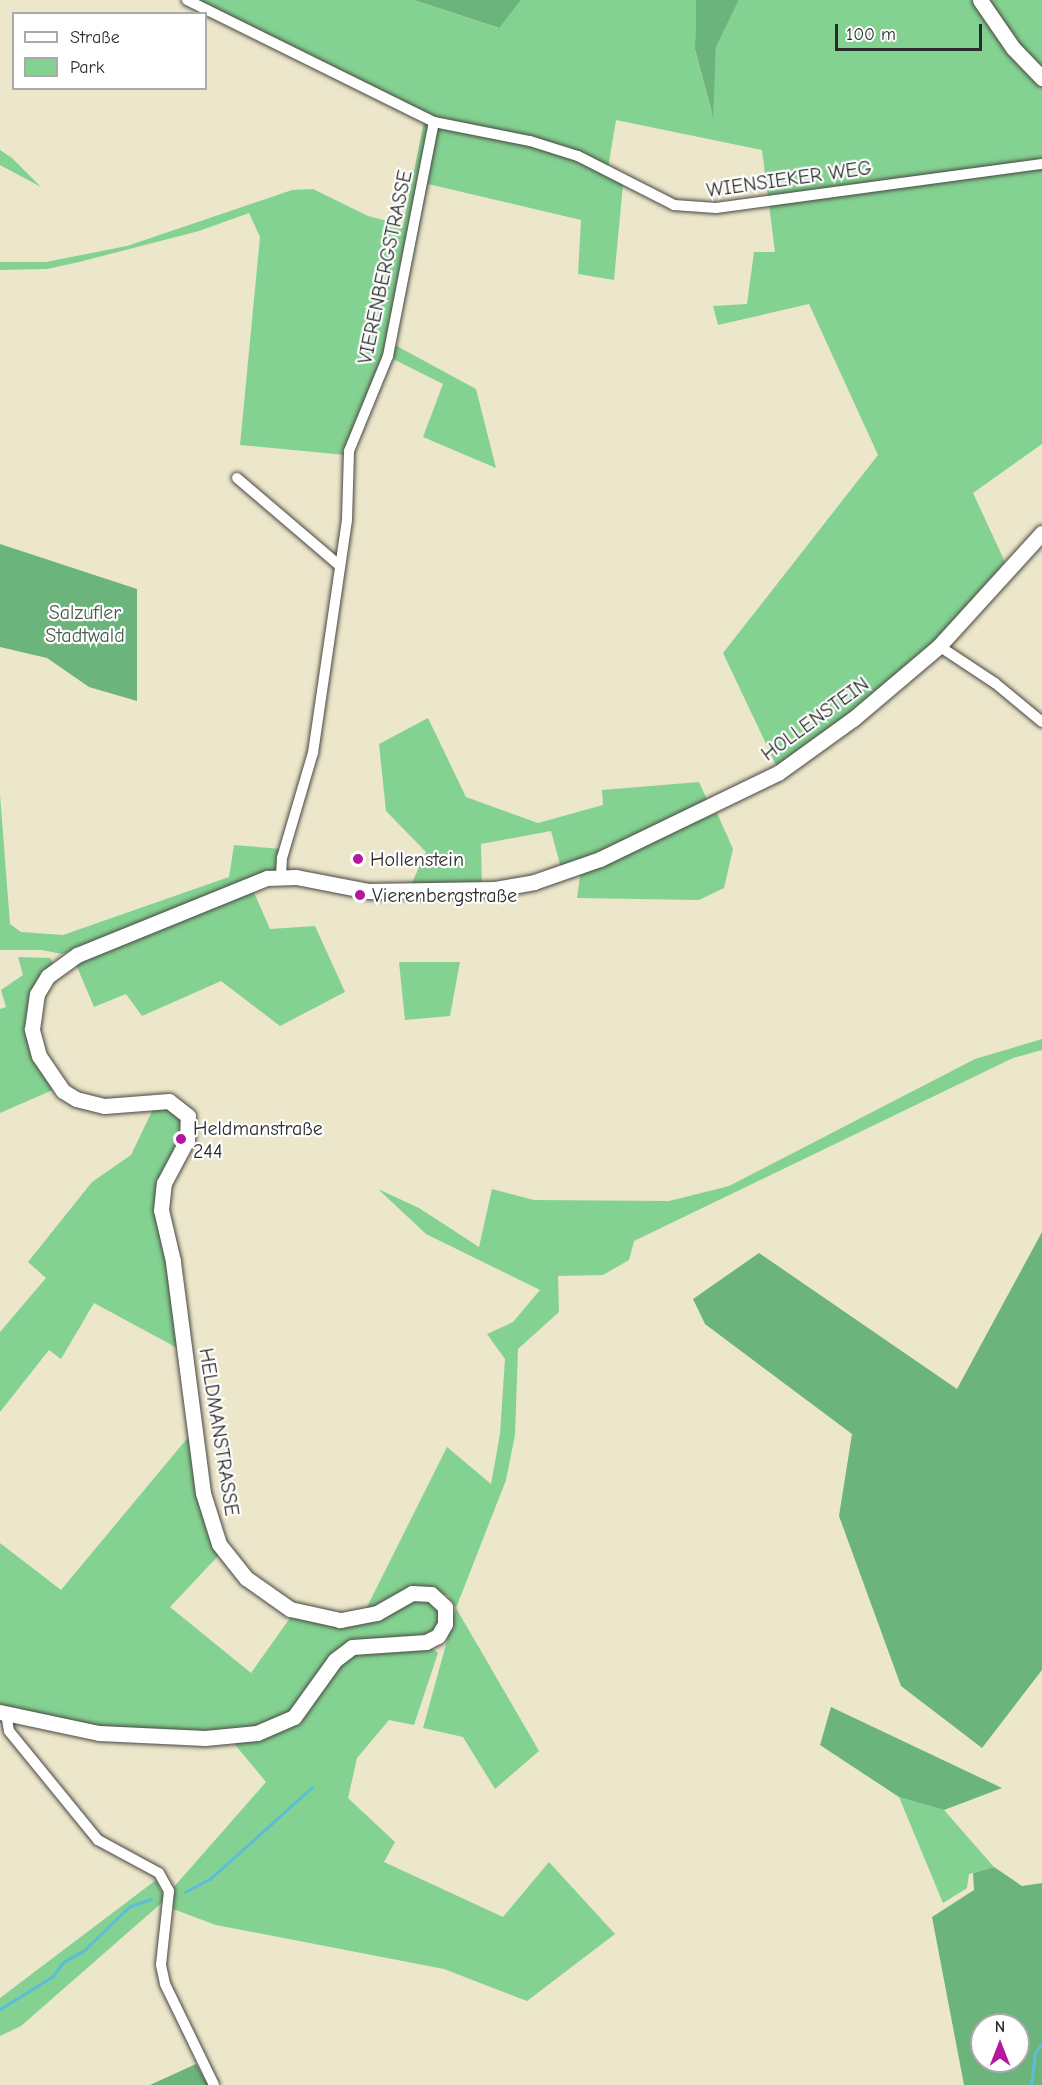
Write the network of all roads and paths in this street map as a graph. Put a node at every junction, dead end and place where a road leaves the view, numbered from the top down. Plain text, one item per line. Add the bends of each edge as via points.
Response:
1 (187, 0) edge
2 (980, 0) edge
3 (1042, 78) edge
4 (434, 122) junction
5 (1042, 164) edge
6 (237, 478) dead end
7 (1042, 533) edge
8 (340, 566) junction
9 (939, 646) junction
10 (1042, 722) edge
11 (281, 876) junction
12 (76, 1099) joint
13 (3, 1713) edge
14 (214, 2085) edge

1 - 4 street, WIENSIEKER WEG
2 - 3 main road via 1013,48
4 - 5 street, WIENSIEKER WEG via 530,141 578,156 674,205 699,209
4 - 8 street, VIERENBERGSTRASSE via 388,356 349,451 347,519
6 - 8 street
7 - 9 main road, HOLLENSTEIN
8 - 11 street, VIERENBERGSTRASSE via 313,753 282,858
9 - 10 street via 995,683
9 - 11 main road, HOLLENSTEIN via 898,685 778,773 600,859 534,882 495,889 379,892
11 - 12 main road, HOLLENSTEIN via 267,878 77,955 48,976 37,994 32,1029 39,1056 50,1076
12 - 13 main road, HELDMANSTRASSE via 104,1106 169,1101 188,1116 187,1140 164,1183 161,1210 173,1260 208,1519 230,1560 264,1594 307,1614 340,1620 359,1618 377,1613 412,1593 431,1594 445,1607 445,1624 438,1636 426,1642 352,1647 335,1660 294,1717 257,1733 205,1738 99,1733
13 - 14 street, HELDMANSTRASSE via 9,1731 98,1840 159,1873 169,1891 170,1908 161,1946 165,1984

